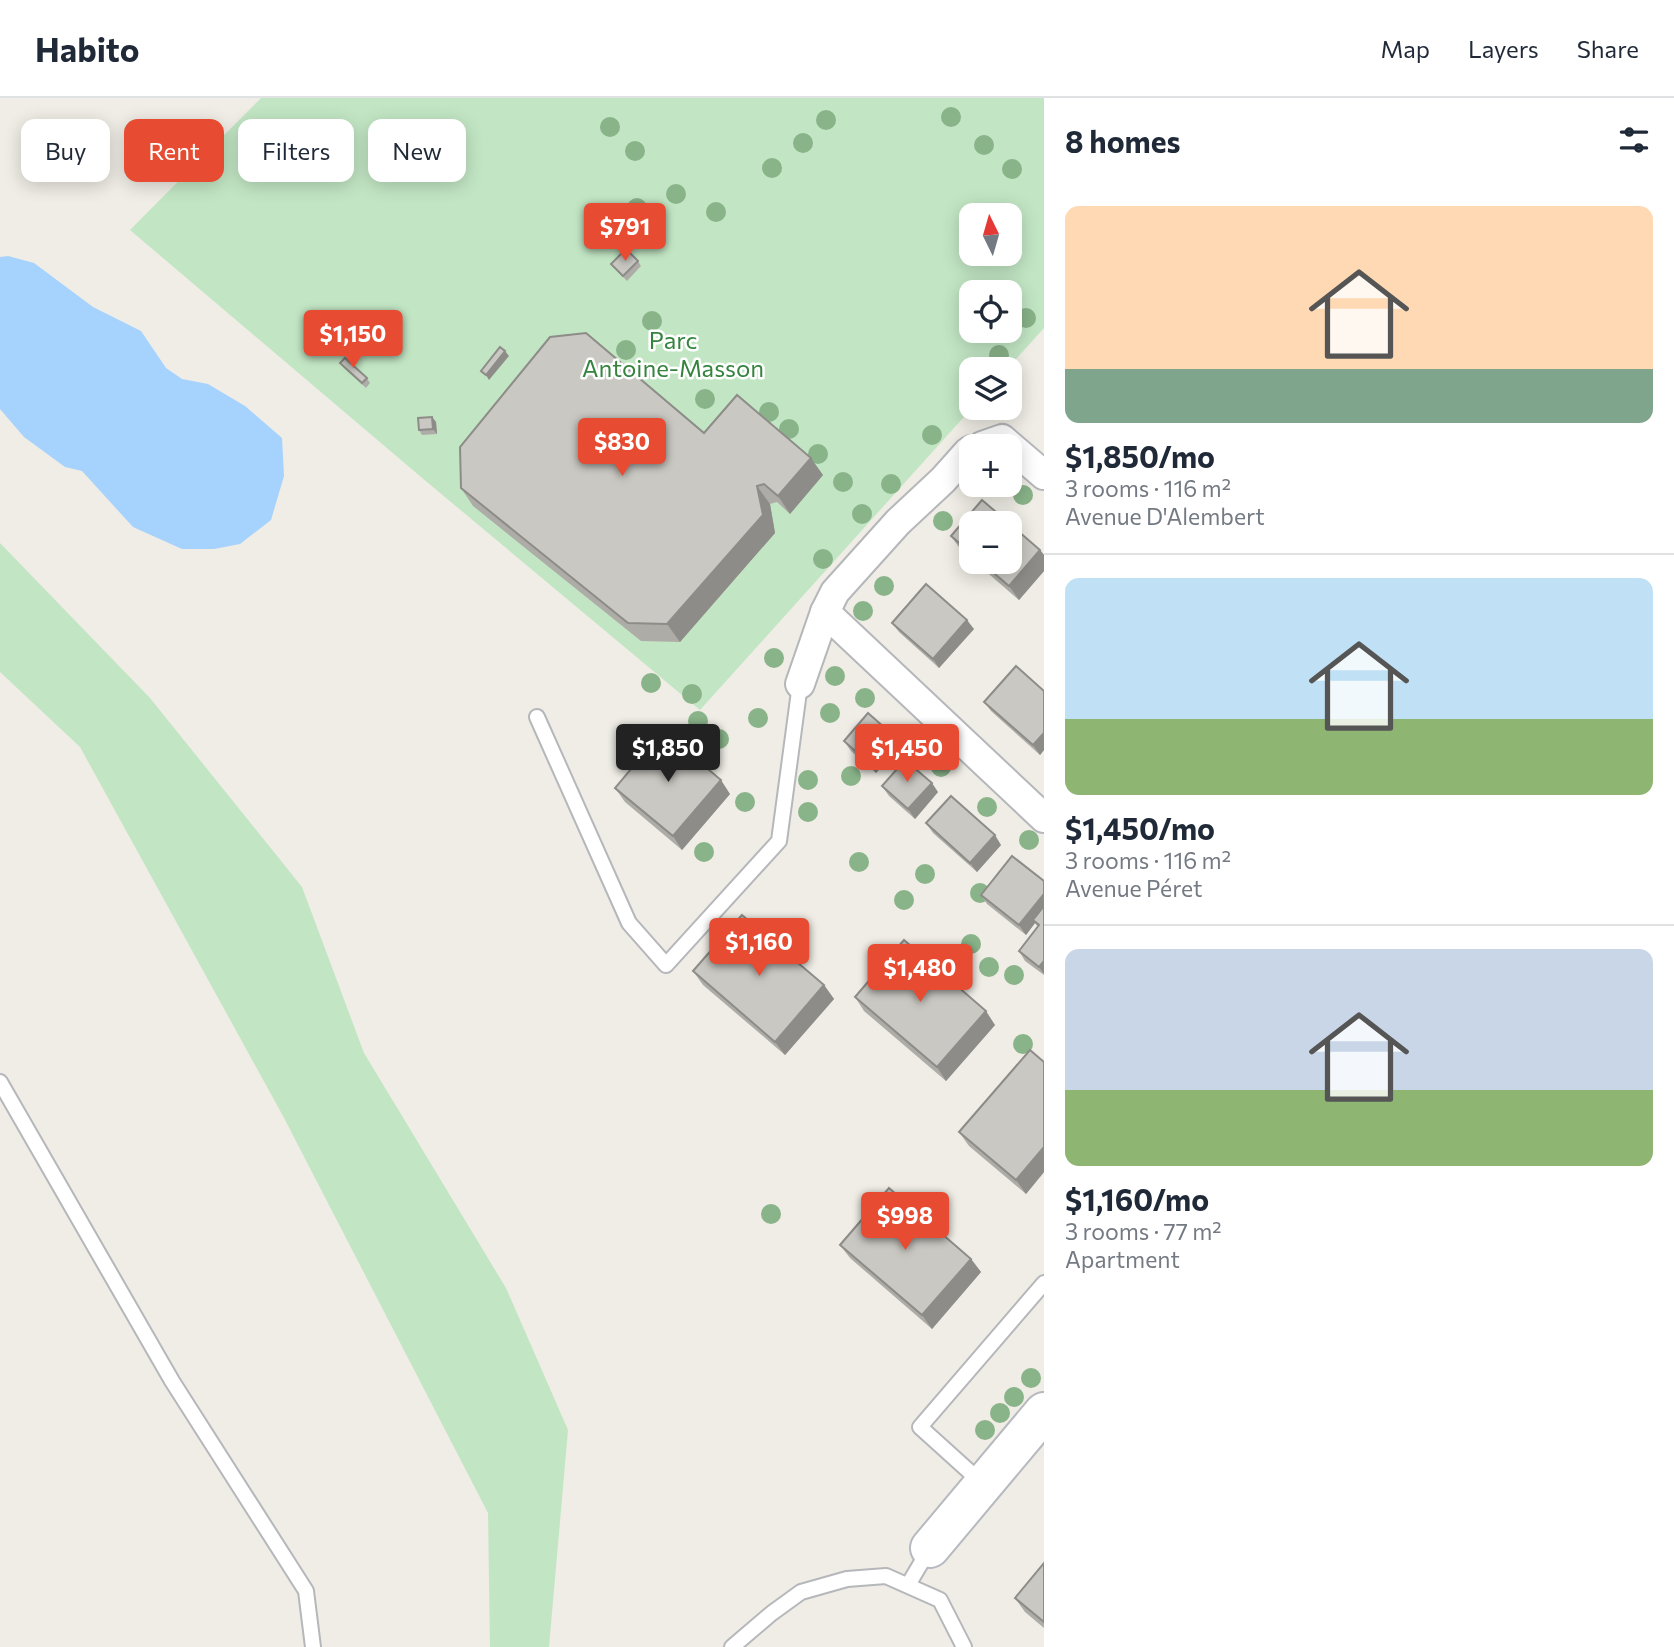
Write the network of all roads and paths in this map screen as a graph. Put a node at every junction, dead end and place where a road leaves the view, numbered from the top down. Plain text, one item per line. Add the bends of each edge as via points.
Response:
1 (1022, 460) edge
2 (959, 462) edge
3 (1044, 474) edge
4 (825, 612) junction
5 (800, 684) joint
6 (537, 717) dead end
7 (1044, 818) edge
8 (0, 1082) edge
9 (1044, 1283) edge
10 (1044, 1412) edge
11 (984, 1484) junction
12 (930, 1548) joint
13 (908, 1585) junction
14 (313, 1647) edge
15 (732, 1647) edge
16 (964, 1647) edge

1 - 3 street
2 - 4 street via 835,592
4 - 5 street
4 - 7 street
5 - 6 lane via 779,841 666,965 629,923
8 - 14 lane via 172,1381 306,1591
9 - 11 lane via 920,1427
10 - 11 street
11 - 12 street
12 - 13 lane
13 - 15 lane via 886,1576 847,1579 801,1591
13 - 16 lane via 940,1600

